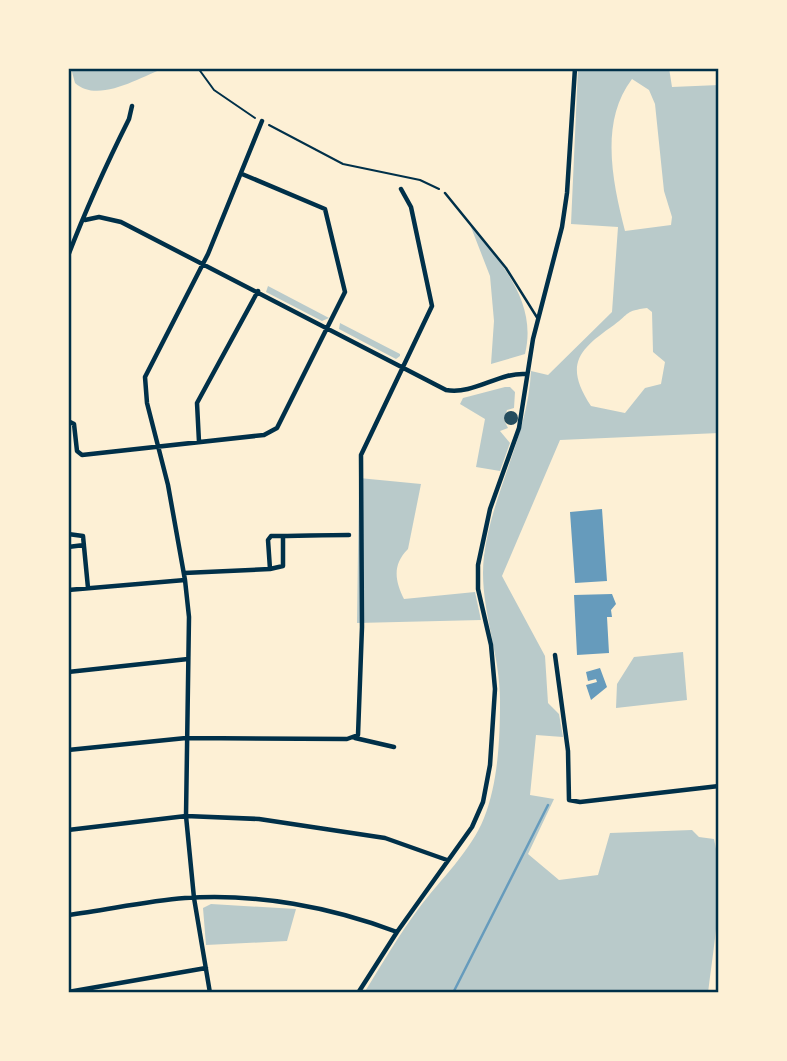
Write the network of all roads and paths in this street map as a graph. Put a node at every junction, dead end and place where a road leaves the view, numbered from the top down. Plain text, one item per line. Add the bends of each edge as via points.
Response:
1 (198, 68) edge
2 (575, 68) edge
3 (132, 106) dead end
4 (262, 121) junction
5 (242, 174) junction
6 (401, 189) dead end
7 (445, 193) joint
8 (85, 220) junction
9 (68, 256) edge
10 (202, 265) junction
11 (258, 291) junction
12 (538, 319) junction
13 (330, 327) junction
14 (402, 367) junction
15 (526, 374) junction
16 (68, 421) edge
17 (199, 442) junction
18 (158, 447) junction
19 (68, 534) edge
20 (349, 535) dead end
21 (283, 536) junction
22 (84, 545) junction
23 (68, 547) edge
24 (270, 569) junction
25 (184, 573) junction
26 (185, 580) junction
27 (88, 588) junction
28 (68, 590) edge
29 (555, 654) dead end
30 (188, 659) junction
31 (68, 672) edge
32 (356, 736) junction
33 (186, 738) junction
34 (394, 747) dead end
35 (68, 750) edge
36 (719, 786) edge
37 (186, 816) junction
38 (68, 830) edge
39 (447, 860) junction
40 (194, 898) junction
41 (68, 915) edge
42 (397, 932) junction
43 (206, 968) junction
44 (68, 992) edge
45 (210, 993) edge
46 (358, 993) edge

1 - 4 path via 214,90
2 - 12 street via 565,212
3 - 8 street via 90,195
4 - 5 street
4 - 7 path via 332,159 420,180
5 - 10 street
5 - 13 street via 325,209 345,292
6 - 14 street via 411,207 432,306
7 - 12 lane via 506,268
8 - 9 street
8 - 10 street via 99,217 121,222
10 - 11 street
10 - 18 street via 145,377
11 - 13 street
11 - 17 street via 197,403
12 - 15 street
13 - 14 street
13 - 17 street via 277,428 264,435
14 - 15 street via 453,392 511,374
14 - 32 street via 361,454 362,627
15 - 39 street via 519,428 491,509 478,565 495,689 490,765 477,820
16 - 18 street via 74,424 76,451 82,455
17 - 18 street
18 - 25 street
19 - 22 street via 80,533
20 - 21 street
21 - 24 street via 283,566
21 - 24 street via 269,538
22 - 23 street
22 - 27 street
24 - 25 street
25 - 26 street
26 - 27 street
26 - 30 street
27 - 28 street
29 - 36 street via 568,751 569,800
30 - 31 street
30 - 33 street
32 - 33 street
32 - 34 street
33 - 35 street
33 - 37 street
37 - 38 street
37 - 39 street via 259,819 354,832
37 - 40 street
39 - 42 street
40 - 41 street
40 - 42 street via 314,907
40 - 43 street
42 - 46 street
43 - 44 street
43 - 45 street

